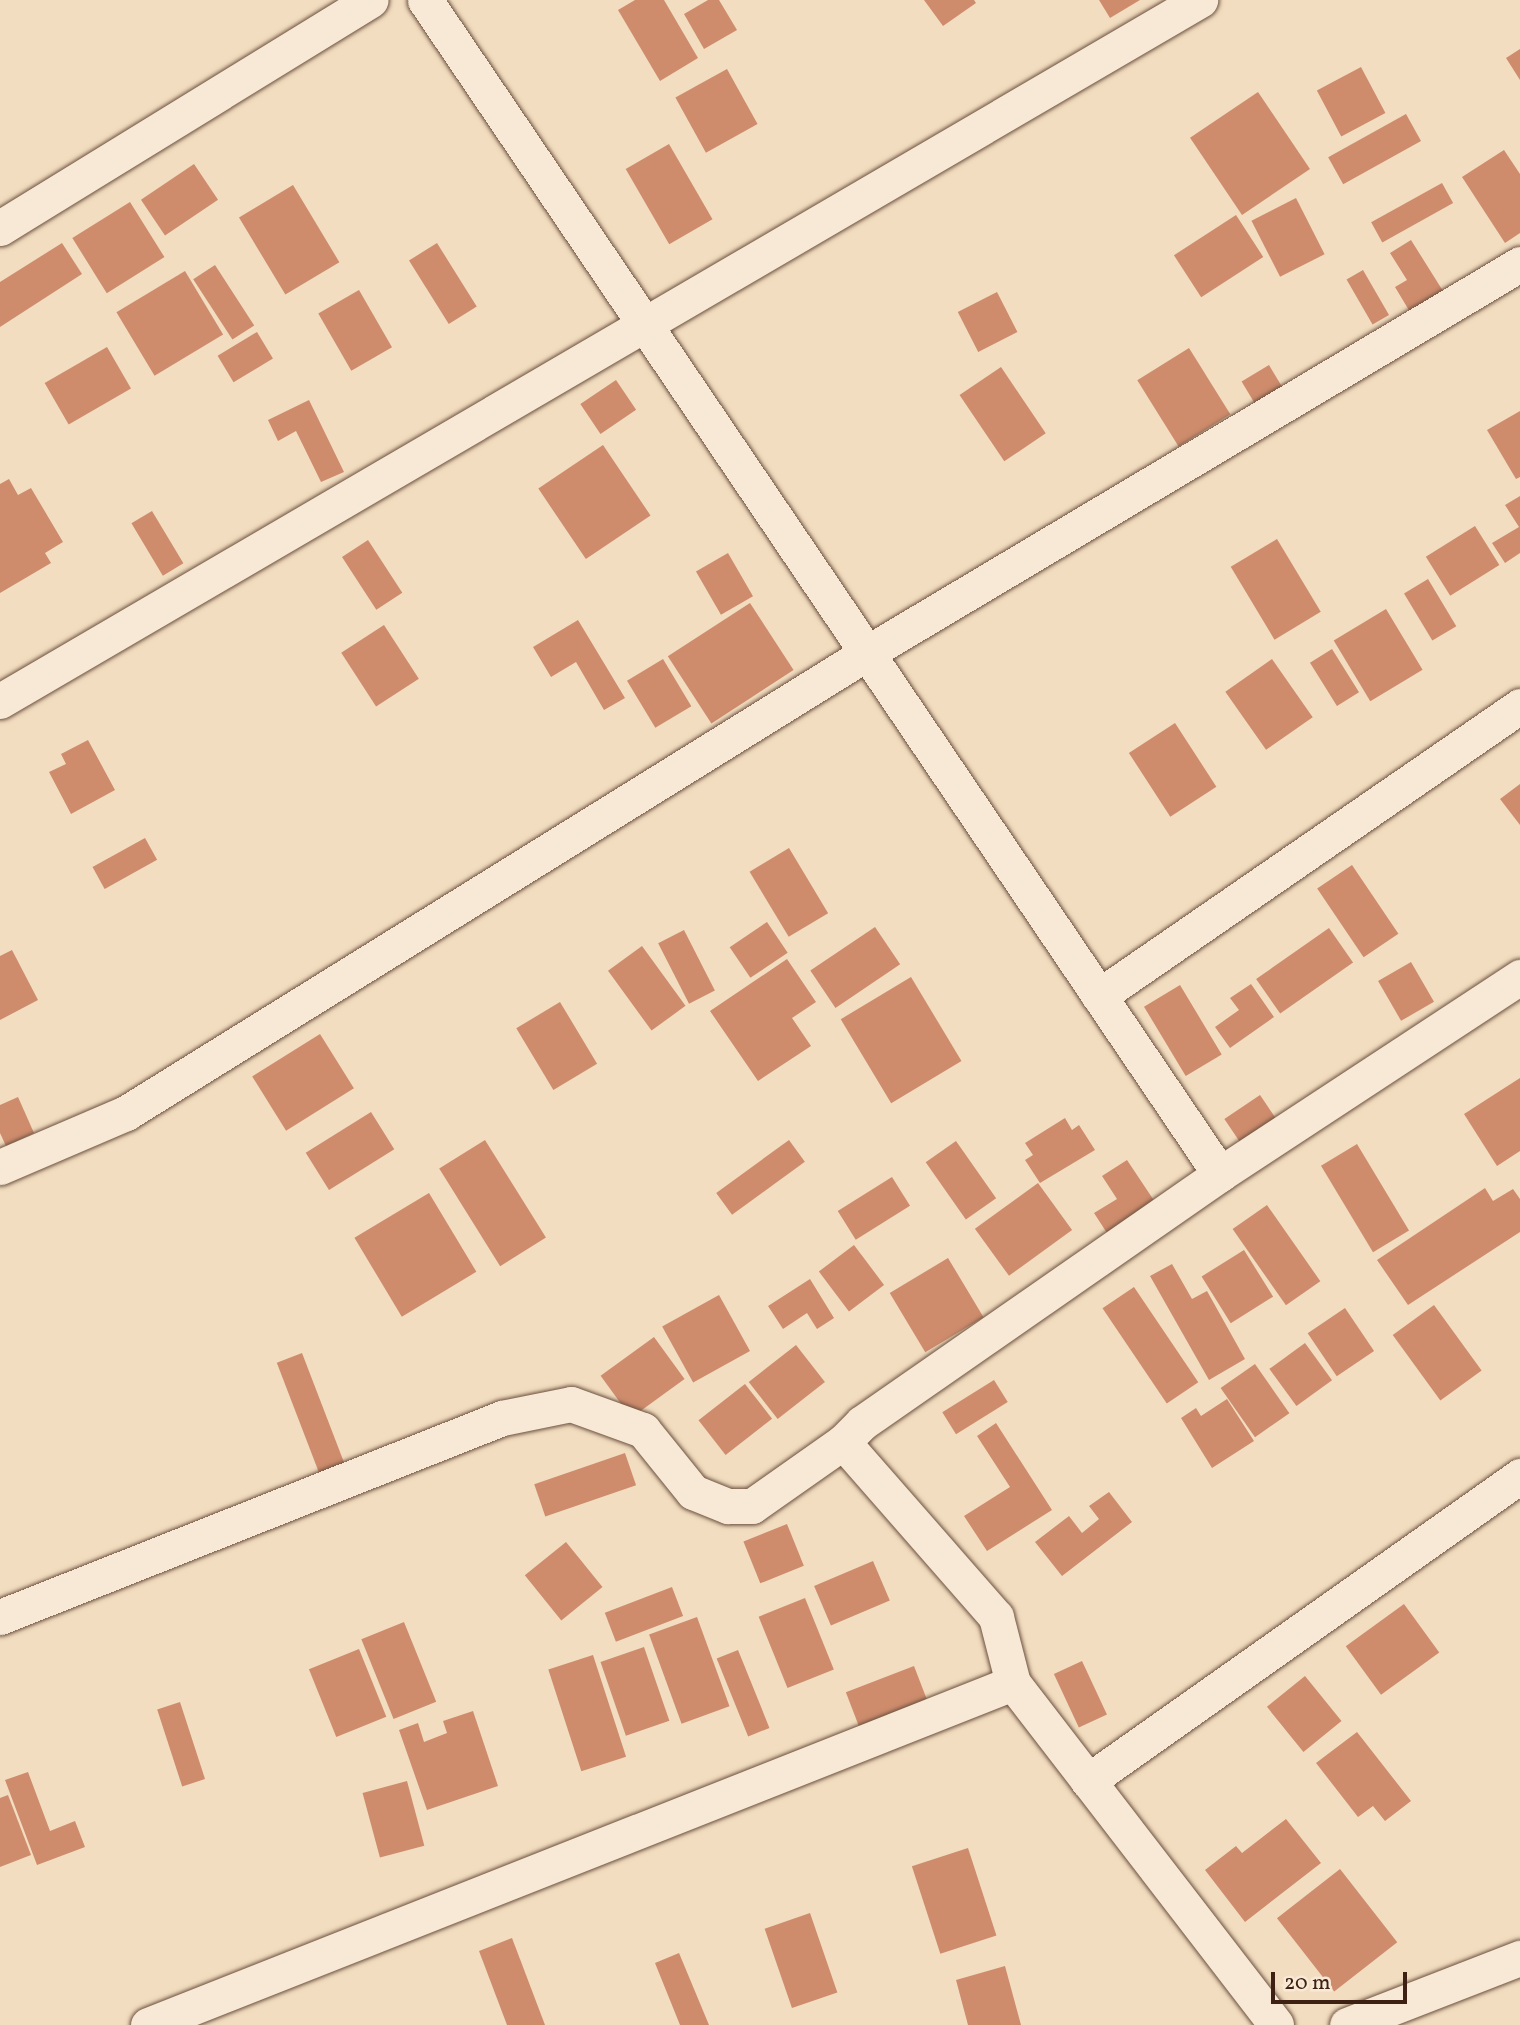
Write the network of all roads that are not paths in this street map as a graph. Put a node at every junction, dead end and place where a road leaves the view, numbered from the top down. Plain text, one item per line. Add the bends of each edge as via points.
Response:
1 (371, 0) edge
2 (425, 0) edge
3 (1200, 0) edge
4 (0, 228) edge
5 (1520, 264) edge
6 (645, 325) junction
7 (867, 653) junction
8 (0, 701) edge
9 (1520, 706) edge
10 (1520, 976) edge
11 (1099, 996) junction
12 (0, 1167) edge
13 (1220, 1174) junction
14 (843, 1442) junction
15 (1520, 1476) edge
16 (0, 1617) edge
17 (1013, 1683) junction
18 (1088, 1780) junction
19 (1520, 1958) edge
20 (148, 2025) edge
21 (1276, 2025) edge
22 (1347, 2025) edge

1 - 4 street
2 - 6 street
3 - 6 street
5 - 7 street
6 - 7 street
6 - 8 street
7 - 11 street
7 - 12 street via 126,1113
9 - 11 street
10 - 13 street
11 - 13 street
13 - 14 street via 862,1423
14 - 16 street via 752,1506 729,1506 693,1492 643,1430 571,1404 502,1418
14 - 17 street via 996,1617
15 - 18 street
17 - 18 street
17 - 20 street
18 - 21 street
19 - 22 street

